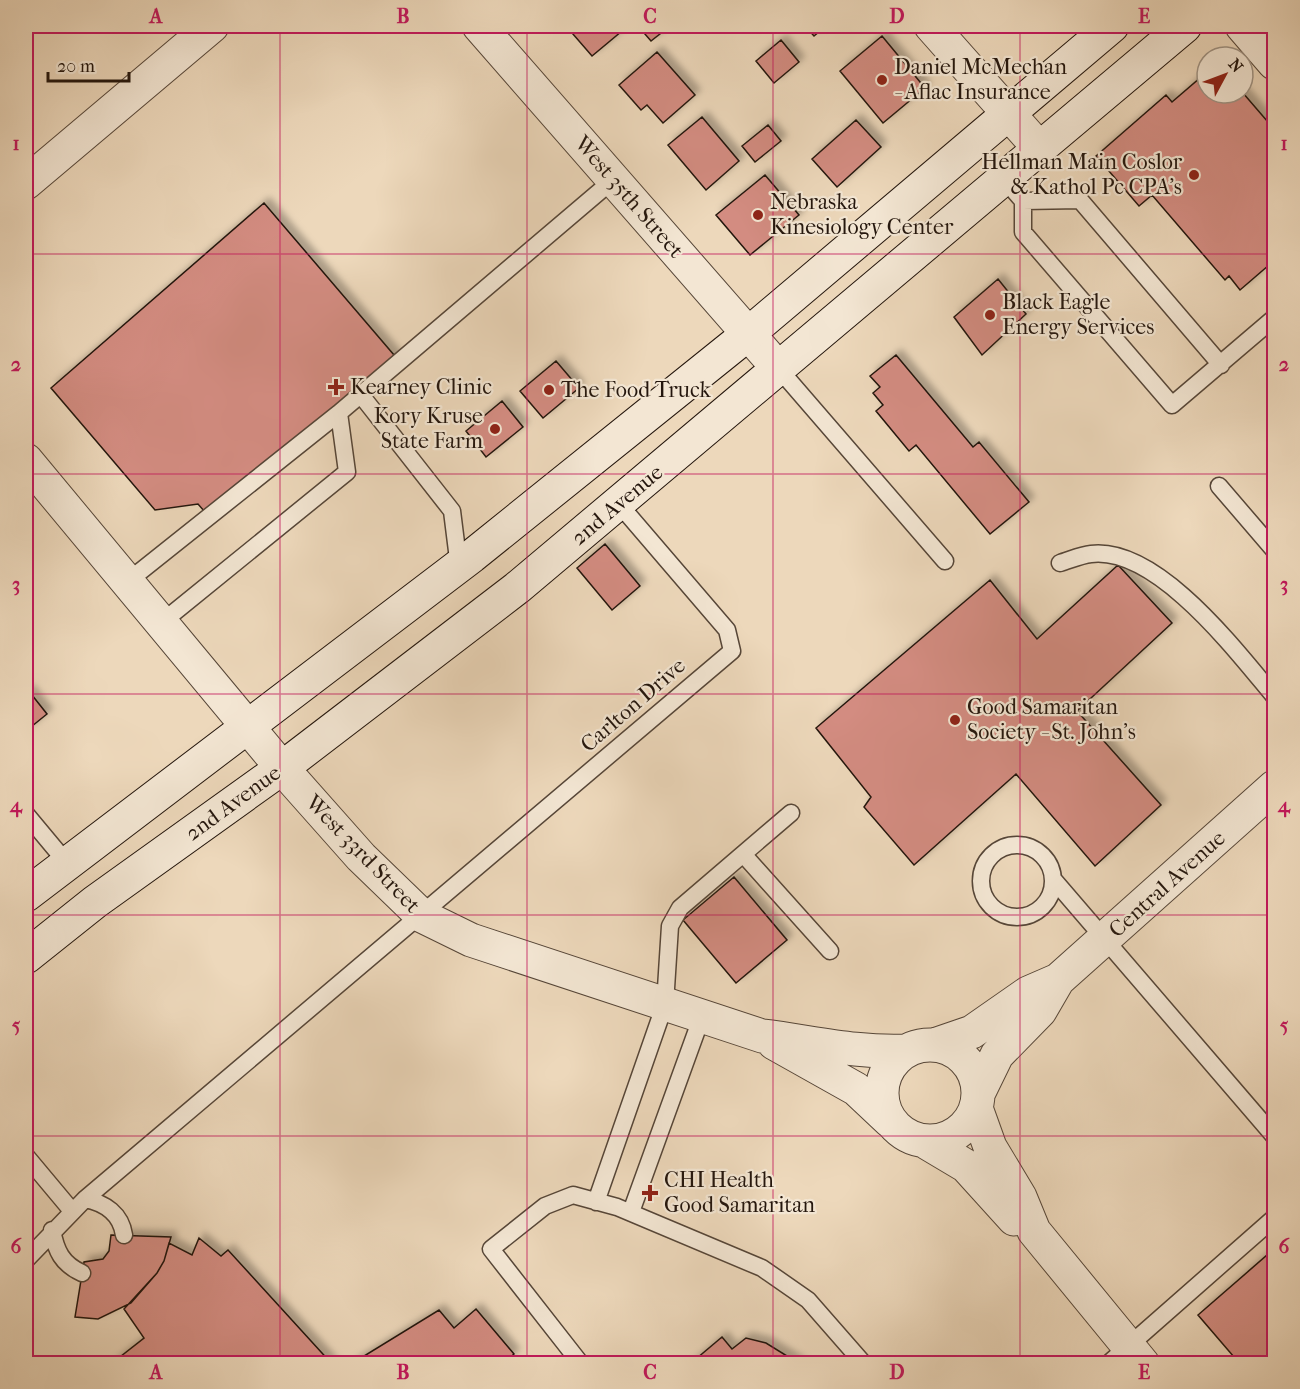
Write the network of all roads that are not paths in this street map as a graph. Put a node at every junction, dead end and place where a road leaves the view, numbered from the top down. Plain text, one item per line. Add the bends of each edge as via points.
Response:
1 (212, 26) edge
2 (479, 26) edge
3 (931, 26) edge
4 (1112, 26) edge
5 (1185, 26) edge
6 (1242, 26) edge
7 (1275, 63) edge
8 (1009, 114) junction
9 (1040, 149) junction
10 (614, 180) junction
11 (26, 183) edge
12 (1013, 190) junction
13 (1275, 318) edge
14 (748, 334) junction
15 (1221, 365) junction
16 (779, 369) junction
17 (361, 395) junction
18 (339, 413) junction
19 (26, 460) edge
20 (1219, 486) dead end
21 (619, 504) junction
22 (1275, 549) edge
23 (945, 561) dead end
24 (1060, 563) dead end
25 (459, 567) junction
26 (127, 582) junction
27 (161, 623) junction
28 (1275, 696) edge
29 (248, 728) junction
30 (282, 768) junction
31 (1275, 787) edge
32 (791, 813) dead end
33 (26, 814) edge
34 (743, 854) junction
35 (66, 861) junction
36 (1053, 879) junction
37 (26, 895) edge
38 (422, 916) junction
39 (1105, 940) junction
40 (830, 951) dead end
41 (26, 957) edge
42 (1058, 980) junction
43 (665, 1004) junction
44 (702, 1016) junction
45 (762, 1036) junction
46 (920, 1048) junction
47 (977, 1101) junction
48 (890, 1121) junction
49 (1275, 1136) edge
50 (924, 1141) junction
51 (26, 1156) edge
52 (85, 1198) junction
53 (596, 1202) junction
54 (72, 1211) junction
55 (631, 1212) junction
56 (1275, 1218) edge
57 (52, 1230) junction
58 (1034, 1231) junction
59 (124, 1235) dead end
60 (26, 1260) edge
61 (82, 1273) dead end
62 (1126, 1358) edge
63 (581, 1364) edge
64 (864, 1364) edge

1 - 11 street
2 - 10 street, West 35th Street
3 - 8 street
4 - 8 street
5 - 9 street, 2nd Avenue
6 - 7 street
8 - 9 street
8 - 14 street
9 - 12 street, 2nd Avenue
10 - 14 street, West 35th Street
10 - 17 lane
12 - 15 lane via 1080,200
12 - 15 lane via 1023,232 1172,405
12 - 16 street, 2nd Avenue
13 - 15 lane
14 - 16 street, West 35th Street
14 - 25 street
16 - 21 street, 2nd Avenue
16 - 23 lane
17 - 18 lane
17 - 25 lane via 452,512
18 - 26 lane
18 - 27 lane via 347,472
19 - 26 street, West 33rd Street
20 - 22 lane
21 - 30 street, 2nd Avenue via 517,588
21 - 38 lane, Carlton Drive via 727,630 732,651
24 - 28 lane via 1092,553 1123,558 1164,579 1218,630
25 - 29 street
26 - 27 street, West 33rd Street
27 - 29 street, West 33rd Street
29 - 30 street, West 33rd Street
29 - 35 street
30 - 38 street, West 33rd Street via 361,857
30 - 41 street, 2nd Avenue via 95,902
31 - 39 street, Central Avenue
32 - 34 lane
33 - 35 lane
34 - 40 lane
34 - 43 lane via 680,908 670,926
35 - 37 street
36 - 36 lane via 1043,856 1034,849 1012,845 991,855 984,864 980,886 983,897 1000,914 1025,917 1046,903
36 - 39 lane
38 - 43 street, West 33rd Street via 471,940
38 - 52 lane
39 - 42 street, Central Avenue
39 - 49 lane
42 - 46 street, Central Avenue via 1028,993 972,1032
42 - 47 street, Central Avenue via 1040,1011 997,1056
43 - 44 street, West 33rd Street
43 - 53 lane
44 - 45 street, West 33rd Street
44 - 55 lane
45 - 46 street, West 33rd Street via 849,1051
45 - 48 street, West 33rd Street via 856,1089
46 - 47 street via 945,1047 963,1058 974,1074
46 - 48 street via 891,1064 882,1082 882,1102
47 - 50 street via 962,1130 944,1140
47 - 58 street via 990,1148 1020,1197
48 - 50 street via 905,1135
50 - 58 street via 966,1166 1017,1221
51 - 54 lane
52 - 54 lane
52 - 59 lane via 111,1210
53 - 55 lane
53 - 63 lane via 573,1195 545,1206 491,1250
54 - 57 lane
55 - 64 lane via 762,1268 808,1300
56 - 62 lane
57 - 60 lane
57 - 61 lane via 63,1260
58 - 62 street

